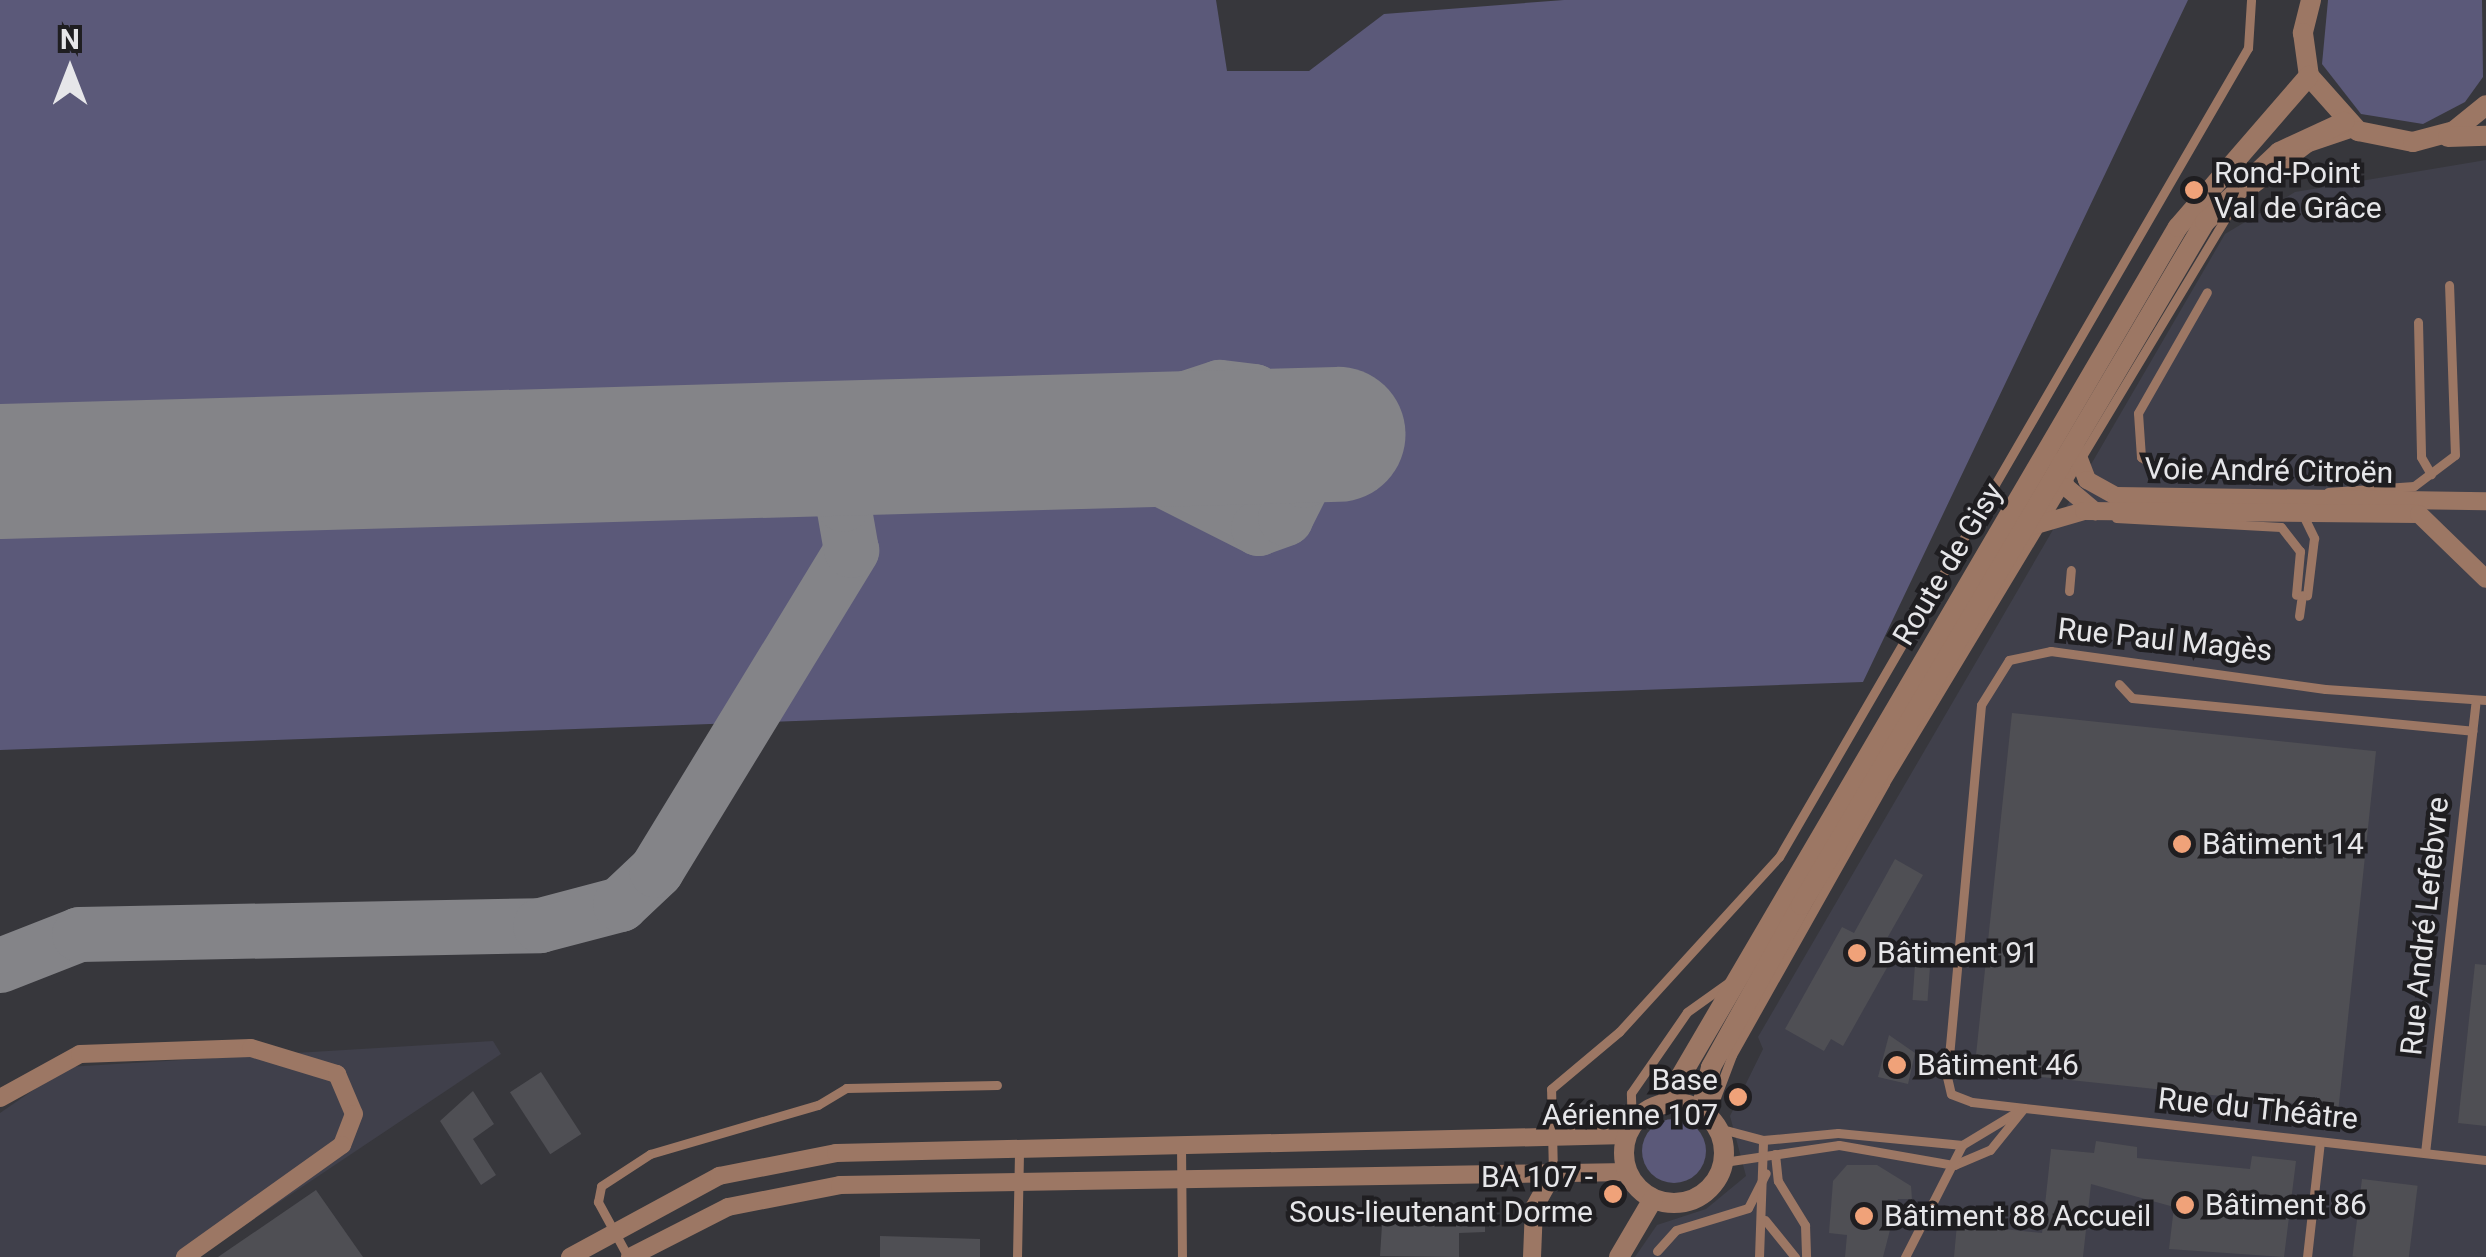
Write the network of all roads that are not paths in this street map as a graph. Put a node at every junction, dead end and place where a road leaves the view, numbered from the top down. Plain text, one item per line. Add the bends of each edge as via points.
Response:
1 (2251, 0) edge
2 (2311, 0) edge
3 (2309, 76) junction
4 (2486, 105) edge
5 (2351, 126) junction
6 (2486, 136) edge
7 (2441, 137) junction
8 (2449, 285) dead end
9 (2207, 292) dead end
10 (2418, 322) dead end
11 (2056, 441) junction
12 (2152, 464) dead end
13 (2070, 470) junction
14 (2432, 474) junction
15 (2486, 501) edge
16 (2298, 504) junction
17 (2095, 511) junction
18 (2038, 524) junction
19 (2071, 570) dead end
20 (2482, 573) edge
21 (2069, 591) dead end
22 (2302, 595) junction
23 (2299, 616) dead end
24 (2118, 684) dead end
25 (2486, 700) edge
26 (2475, 705) junction
27 (2472, 730) junction
28 (1739, 976) junction
29 (997, 1085) dead end
30 (0, 1098) edge
31 (1665, 1103) junction
32 (2024, 1108) junction
33 (1709, 1118) junction
34 (1630, 1130) junction
35 (1551, 1137) junction
36 (1762, 1140) junction
37 (2320, 1142) junction
38 (1182, 1145) junction
39 (1019, 1146) junction
40 (1962, 1146) junction
41 (2426, 1154) junction
42 (1770, 1155) junction
43 (2486, 1160) edge
44 (1724, 1162) junction
45 (1954, 1165) junction
46 (1627, 1172) junction
47 (1766, 1173) junction
48 (1554, 1174) junction
49 (1182, 1178) junction
50 (1020, 1180) junction
51 (1652, 1199) junction
52 (1764, 1218) junction
53 (613, 1229) junction
54 (1657, 1251) dead end
55 (185, 1257) edge
56 (570, 1257) edge
57 (629, 1257) edge
58 (1017, 1257) edge
59 (1182, 1257) edge
60 (1532, 1257) edge
61 (1620, 1257) edge
62 (1759, 1257) edge
63 (1794, 1257) edge
64 (1806, 1257) edge
65 (1905, 1257) edge
66 (2307, 1257) edge

1 - 35 lane via 2248,48 1780,857 1620,1032 1551,1089
2 - 3 street via 2303,33
3 - 5 street
3 - 11 street, Route de Gisy via 2291,108 2178,227
4 - 7 street
5 - 7 street via 2385,140
5 - 13 street, Route de Gisy via 2280,152 2205,222
6 - 7 street
8 - 14 lane via 2455,456
9 - 12 lane via 2138,413 2141,457
10 - 14 lane via 2421,457
11 - 13 street
11 - 28 street, Route de Gisy
13 - 16 street, Voie André Citroën via 2116,496
13 - 17 street
13 - 18 street, Route de Gisy
14 - 16 lane via 2414,486
15 - 16 street, Voie André Citroën
16 - 17 street
16 - 20 street via 2419,514
16 - 22 lane via 2314,538
17 - 18 street
17 - 22 lane via 2138,522 2280,527 2300,550
18 - 33 street, Route de Gisy via 1801,905 1712,1067
19 - 21 lane
22 - 23 lane
24 - 27 lane via 2132,698
25 - 26 lane
26 - 27 lane, Rue André Lefebvre
26 - 32 lane, Rue Paul Magès via 2051,651 2026,652 1997,671 1982,705 1947,1077 1951,1094
27 - 41 lane, Rue André Lefebvre
28 - 31 street, Route de Gisy
28 - 34 lane via 1687,1012 1631,1093
29 - 53 lane via 846,1088 818,1105 691,1135 601,1186 598,1202
30 - 55 street via 80,1054 251,1048 337,1074 354,1114 342,1146
31 - 33 street
31 - 34 street
32 - 37 lane, Rue du Théâtre
32 - 40 lane
32 - 45 lane via 1990,1150
33 - 36 lane
33 - 44 street
34 - 35 street
34 - 46 street
35 - 38 street
35 - 48 lane
36 - 40 lane via 1838,1133
36 - 42 lane
37 - 41 lane, Rue du Théâtre
37 - 66 lane
38 - 39 street
38 - 49 lane
39 - 50 lane
39 - 53 street via 761,1163 682,1190
40 - 45 lane
41 - 43 lane, Rue du Théâtre
42 - 44 lane
42 - 45 lane via 1839,1145
42 - 47 lane
42 - 64 lane via 1805,1225
44 - 51 street via 1698,1198
45 - 65 lane
46 - 48 street
46 - 51 street
47 - 52 lane
47 - 54 lane via 1748,1208 1666,1235
48 - 49 street
48 - 60 street via 1534,1208
49 - 50 street
49 - 59 lane
50 - 57 street via 786,1193 728,1207
50 - 58 lane
51 - 61 street
52 - 62 lane
52 - 63 lane
53 - 56 street
53 - 57 lane

